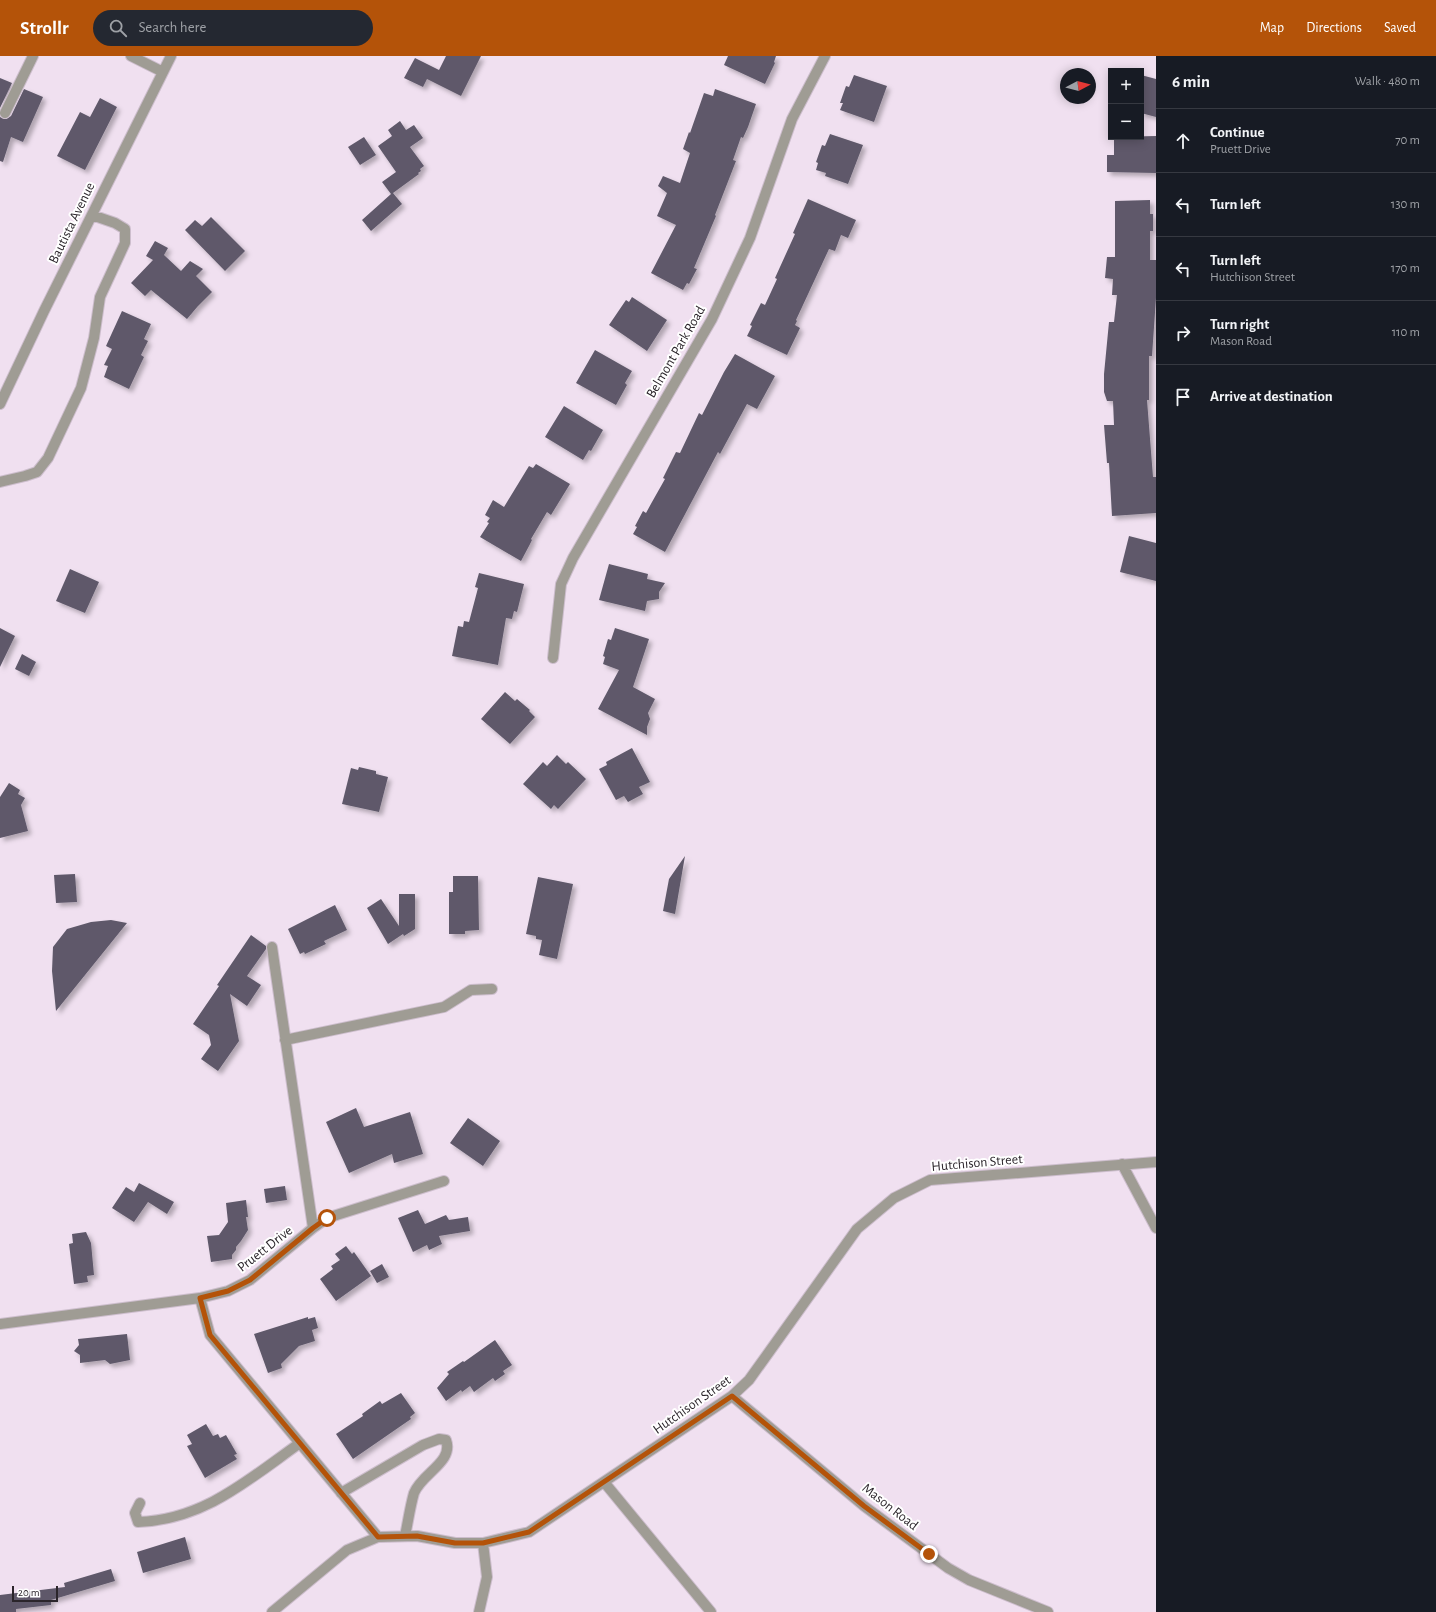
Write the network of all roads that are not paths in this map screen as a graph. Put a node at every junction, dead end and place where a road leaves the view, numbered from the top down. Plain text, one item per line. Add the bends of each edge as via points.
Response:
1 (33, 56) edge
2 (131, 56) edge
3 (170, 56) edge
4 (825, 56) edge
5 (163, 72) junction
6 (5, 113) dead end
7 (92, 215) junction
8 (0, 404) edge
9 (0, 482) edge
10 (553, 658) dead end
11 (272, 947) dead end
12 (492, 989) dead end
13 (285, 1040) junction
14 (1156, 1162) edge
15 (1122, 1164) junction
16 (444, 1180) dead end
17 (313, 1228) junction
18 (1156, 1228) edge
19 (200, 1298) junction
20 (0, 1324) edge
21 (732, 1396) junction
22 (300, 1444) junction
23 (604, 1482) junction
24 (341, 1493) junction
25 (140, 1503) dead end
26 (405, 1536) junction
27 (378, 1537) junction
28 (483, 1543) junction
29 (272, 1612) edge
30 (479, 1612) edge
31 (711, 1612) edge
32 (1048, 1612) edge

1 - 6 street
2 - 5 street
3 - 5 street, Bautista Avenue
4 - 10 street, Belmont Park Road via 792,119 750,238 712,319 573,558 562,584
5 - 7 street, Bautista Avenue
7 - 8 street, Bautista Avenue
7 - 9 street via 125,229 125,243 100,297 94,338 81,388 48,458 37,472
11 - 13 street
12 - 13 street via 470,990 444,1007
13 - 17 street
14 - 15 street, Hutchison Street
15 - 18 street
15 - 21 street, Hutchison Street via 930,1180 894,1198 857,1229 749,1380
16 - 17 street, Pruett Drive via 327,1218
17 - 19 street, Pruett Drive via 250,1280 228,1291
19 - 20 street, Pruett Drive
19 - 22 street via 210,1335
21 - 23 street, Hutchison Street
21 - 32 street, Mason Road via 864,1506 948,1568 969,1580
22 - 24 street
22 - 25 street via 223,1498 183,1516 155,1522 138,1522 136,1513
23 - 28 street, Hutchison Street via 529,1532
23 - 31 street
24 - 26 street via 424,1445 440,1438 446,1440 447,1454 425,1476 415,1492
24 - 27 street
26 - 27 street, Hutchison Street
26 - 28 street, Hutchison Street via 455,1543
27 - 29 street, Hutchison Street via 347,1550
28 - 30 street via 487,1577

